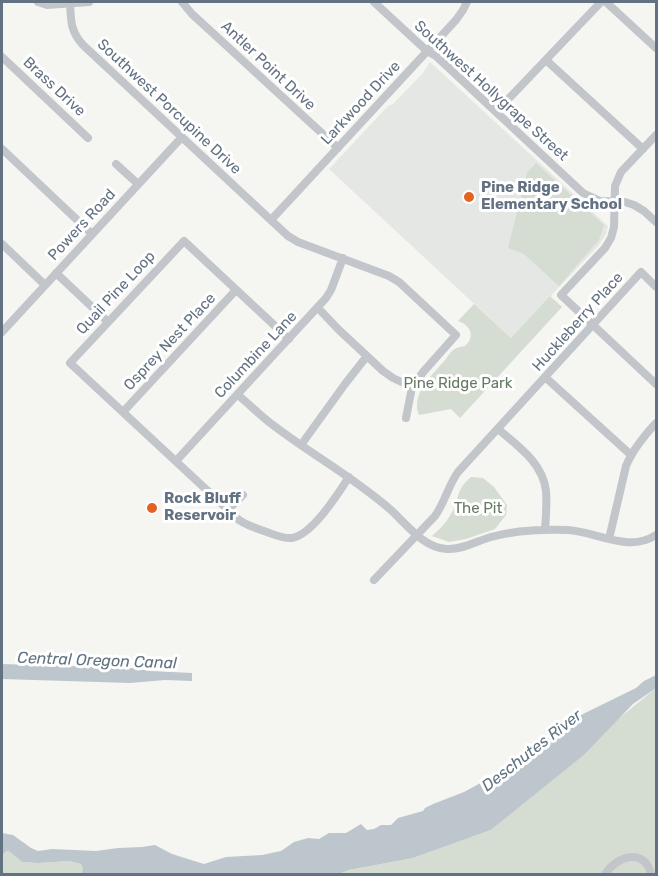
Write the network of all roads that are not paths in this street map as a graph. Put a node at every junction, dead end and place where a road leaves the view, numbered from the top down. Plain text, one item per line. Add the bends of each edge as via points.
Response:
1 (38, 2) edge
2 (70, 2) edge
3 (89, 2) edge
4 (182, 2) edge
5 (374, 2) edge
6 (467, 2) edge
7 (601, 2) edge
8 (606, 2) edge
9 (657, 48) edge
10 (427, 51) junction
11 (2, 57) edge
12 (546, 60) junction
13 (496, 112) junction
14 (657, 135) edge
15 (182, 137) junction
16 (88, 138) dead end
17 (338, 148) junction
18 (643, 149) junction
19 (2, 150) edge
20 (117, 165) dead end
21 (138, 184) junction
22 (614, 202) junction
23 (272, 220) junction
24 (656, 221) edge
25 (92, 234) junction
26 (2, 244) edge
27 (343, 258) junction
28 (56, 273) junction
29 (45, 285) junction
30 (657, 287) edge
31 (236, 290) junction
32 (318, 308) junction
33 (108, 322) junction
34 (593, 325) junction
35 (2, 332) edge
36 (289, 339) junction
37 (368, 356) junction
38 (545, 377) junction
39 (657, 384) edge
40 (412, 387) junction
41 (238, 395) junction
42 (123, 412) junction
43 (406, 418) dead end
44 (657, 423) edge
45 (498, 429) junction
46 (302, 445) junction
47 (631, 455) junction
48 (176, 461) junction
49 (349, 477) junction
50 (243, 495) dead end
51 (228, 510) junction
52 (545, 530) junction
53 (417, 535) junction
54 (657, 535) edge
55 (609, 539) junction
56 (374, 580) dead end
57 (652, 871) edge
58 (605, 874) edge

1 - 2 street
2 - 3 street
2 - 15 street, Southwest Porcupine Drive via 77,39
4 - 17 street, Antler Point Drive
5 - 10 street, Southwest Hollygrape Street
6 - 10 street, Larkwood Drive
7 - 12 street
8 - 9 street
10 - 13 street, Southwest Hollygrape Street
10 - 17 street, Larkwood Drive
11 - 16 street, Brass Drive
12 - 13 street
12 - 18 street
13 - 22 street, Southwest Hollygrape Street via 583,193
14 - 18 street
15 - 21 street, Powers Road
15 - 23 street, Southwest Porcupine Drive
17 - 23 street, Larkwood Drive
18 - 22 street via 621,172
19 - 25 street
20 - 21 street
21 - 25 street, Powers Road
22 - 24 street, Southwest Hollygrape Street via 634,205
22 - 34 street via 611,238 561,295
23 - 27 street, Southwest Porcupine Drive via 298,242
25 - 28 street, Powers Road
26 - 29 street
27 - 32 street, Columbine Lane via 331,290
27 - 40 street, Southwest Porcupine Drive via 399,282 456,335
28 - 29 street, Powers Road
28 - 33 street
29 - 35 street, Powers Road
30 - 34 street, Huckleberry Place via 640,272
31 - 33 street, Quail Pine Loop via 184,241
31 - 36 street, Quail Pine Loop
31 - 42 street, Osprey Nest Place
32 - 36 street, Columbine Lane
32 - 37 street
33 - 42 street, Quail Pine Loop via 70,363
34 - 38 street, Huckleberry Place
34 - 39 street
36 - 41 street, Columbine Lane
37 - 40 street via 393,378
37 - 46 street
38 - 45 street, Huckleberry Place
38 - 47 street
40 - 43 street
41 - 46 street
41 - 48 street, Columbine Lane
42 - 48 street, Quail Pine Loop
44 - 47 street
45 - 52 street via 540,470 546,493
45 - 53 street, Huckleberry Place via 458,472 440,508
46 - 49 street
47 - 55 street
48 - 51 street, Quail Pine Loop
49 - 51 street, Quail Pine Loop via 309,529 295,537 247,525
49 - 53 street
50 - 51 street
52 - 53 street via 514,532 448,549 432,546
52 - 55 street
53 - 56 street, Huckleberry Place
54 - 55 street via 636,543
57 - 58 street via 633,857 622,859

